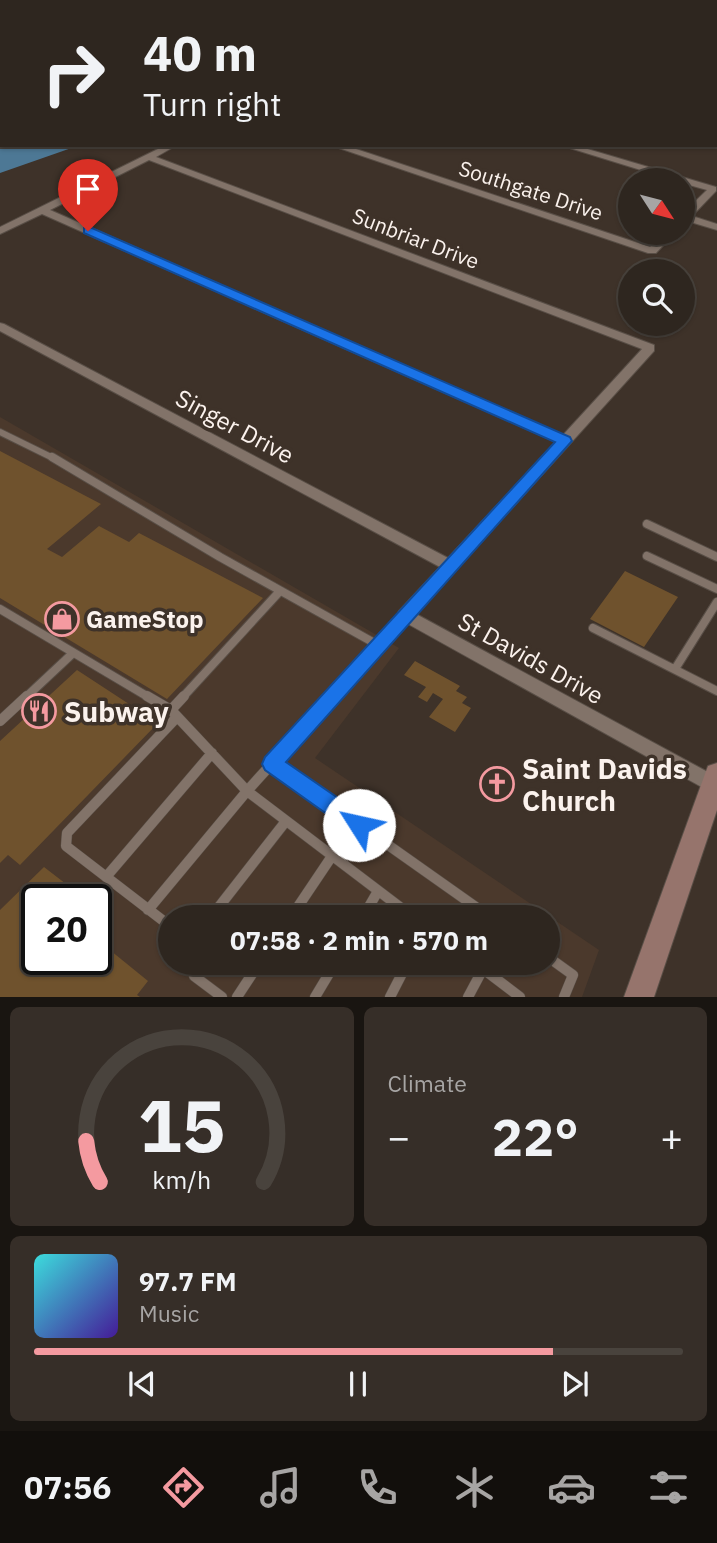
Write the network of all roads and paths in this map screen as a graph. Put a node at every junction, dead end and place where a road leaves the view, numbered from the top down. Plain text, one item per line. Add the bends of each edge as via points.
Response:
1 (169, 147) edge
2 (340, 147) edge
3 (571, 147) edge
4 (148, 158) junction
5 (642, 168) edge
6 (695, 184) edge
7 (695, 208) edge
8 (42, 210) junction
9 (695, 222) edge
10 (717, 227) edge
11 (0, 231) edge
12 (618, 240) edge
13 (634, 245) edge
14 (658, 245) edge
15 (0, 326) edge
16 (0, 432) edge
17 (565, 441) junction
18 (647, 524) dead end
19 (647, 556) dead end
20 (717, 557) edge
21 (450, 566) junction
22 (717, 589) edge
23 (280, 591) junction
24 (717, 602) edge
25 (0, 609) edge
26 (405, 615) junction
27 (593, 628) dead end
28 (378, 645) junction
29 (72, 654) junction
30 (675, 669) junction
31 (717, 691) edge
32 (174, 713) junction
33 (0, 721) edge
34 (212, 754) junction
35 (272, 764) junction
36 (715, 779) edge
37 (247, 791) junction
38 (286, 821) junction
39 (332, 856) junction
40 (106, 877) junction
41 (378, 891) junction
42 (220, 905) edge
43 (299, 905) edge
44 (370, 905) edge
45 (397, 905) edge
46 (473, 905) edge
47 (148, 910) junction
48 (158, 917) edge
49 (560, 966) edge
50 (194, 975) edge
51 (251, 975) edge
52 (328, 975) edge
53 (401, 975) edge
54 (476, 975) edge
55 (491, 975) edge
56 (222, 997) edge
57 (237, 997) edge
58 (315, 997) edge
59 (390, 997) edge
60 (468, 997) edge
61 (520, 997) edge
62 (564, 997) edge
63 (639, 997) edge

1 - 4 street
2 - 12 street, Southgate Drive
3 - 5 street
4 - 8 street
4 - 17 street, Sunbriar Drive via 650,348
6 - 7 street via 713,189
8 - 11 street
8 - 17 street
9 - 10 street
13 - 14 street, Southgate Drive via 652,251
15 - 21 street, Singer Drive
16 - 23 lane via 55,459
17 - 21 street
18 - 20 lane
19 - 22 lane
21 - 26 street
23 - 28 lane
23 - 32 lane
24 - 30 lane
25 - 29 lane
26 - 28 lane
26 - 36 street, St Davids Drive
27 - 30 lane
28 - 35 lane
29 - 32 lane
29 - 33 lane
30 - 31 lane
32 - 34 lane
32 - 40 lane via 67,833 66,846
34 - 37 lane
34 - 40 lane
35 - 37 lane
35 - 46 lane
36 - 63 street
37 - 38 lane
37 - 47 lane
38 - 39 lane
38 - 42 lane
39 - 41 lane
39 - 43 lane
40 - 47 lane
41 - 44 lane
41 - 45 lane
47 - 48 lane
49 - 62 lane via 573,975
50 - 56 lane
51 - 57 lane
52 - 58 lane
53 - 59 lane
54 - 60 lane
55 - 61 lane

